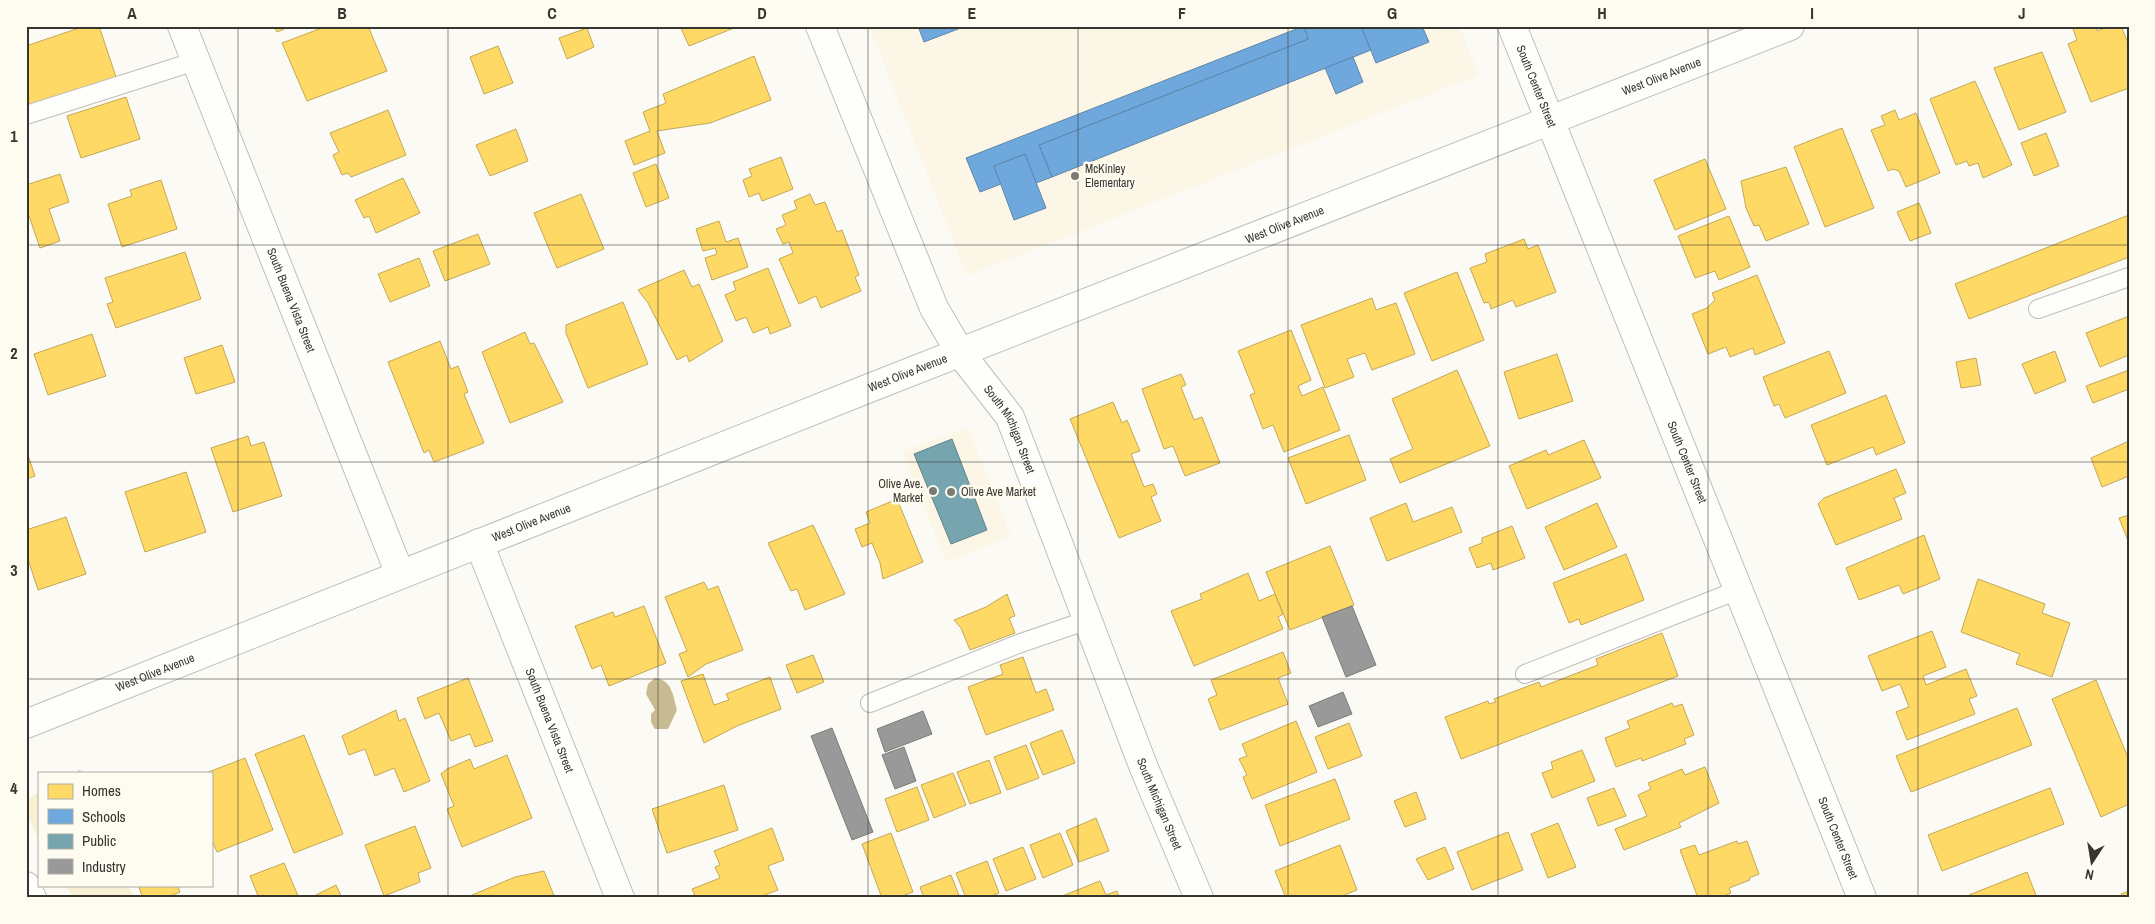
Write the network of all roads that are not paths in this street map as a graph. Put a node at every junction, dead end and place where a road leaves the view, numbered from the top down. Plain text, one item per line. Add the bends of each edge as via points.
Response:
1 (182, 26) edge
2 (820, 26) edge
3 (1512, 26) edge
4 (1790, 26) edge
5 (196, 61) junction
6 (26, 115) edge
7 (1549, 121) junction
8 (2129, 277) edge
9 (2038, 309) dead end
10 (961, 354) junction
11 (479, 543) junction
12 (400, 574) junction
13 (1738, 590) junction
14 (1088, 620) junction
15 (1525, 674) dead end
16 (870, 703) dead end
17 (26, 724) edge
18 (26, 886) edge
19 (32, 898) edge
20 (620, 898) edge
21 (1199, 898) edge
22 (1862, 898) edge

1 - 5 street, South Buena Vista Street
2 - 10 street, South Michigan Street via 934,308
3 - 7 street, South Center Street
4 - 7 street, West Olive Avenue
5 - 6 lane
5 - 12 street, South Buena Vista Street
7 - 10 street, West Olive Avenue
7 - 13 street, South Center Street
8 - 9 lane
10 - 11 street, West Olive Avenue
10 - 14 street, South Michigan Street via 1010,417
11 - 12 street, West Olive Avenue
11 - 20 street, South Buena Vista Street
12 - 17 street, West Olive Avenue
13 - 15 lane
13 - 22 street, South Center Street
14 - 16 lane
14 - 21 street, South Michigan Street via 1147,776
18 - 19 street

